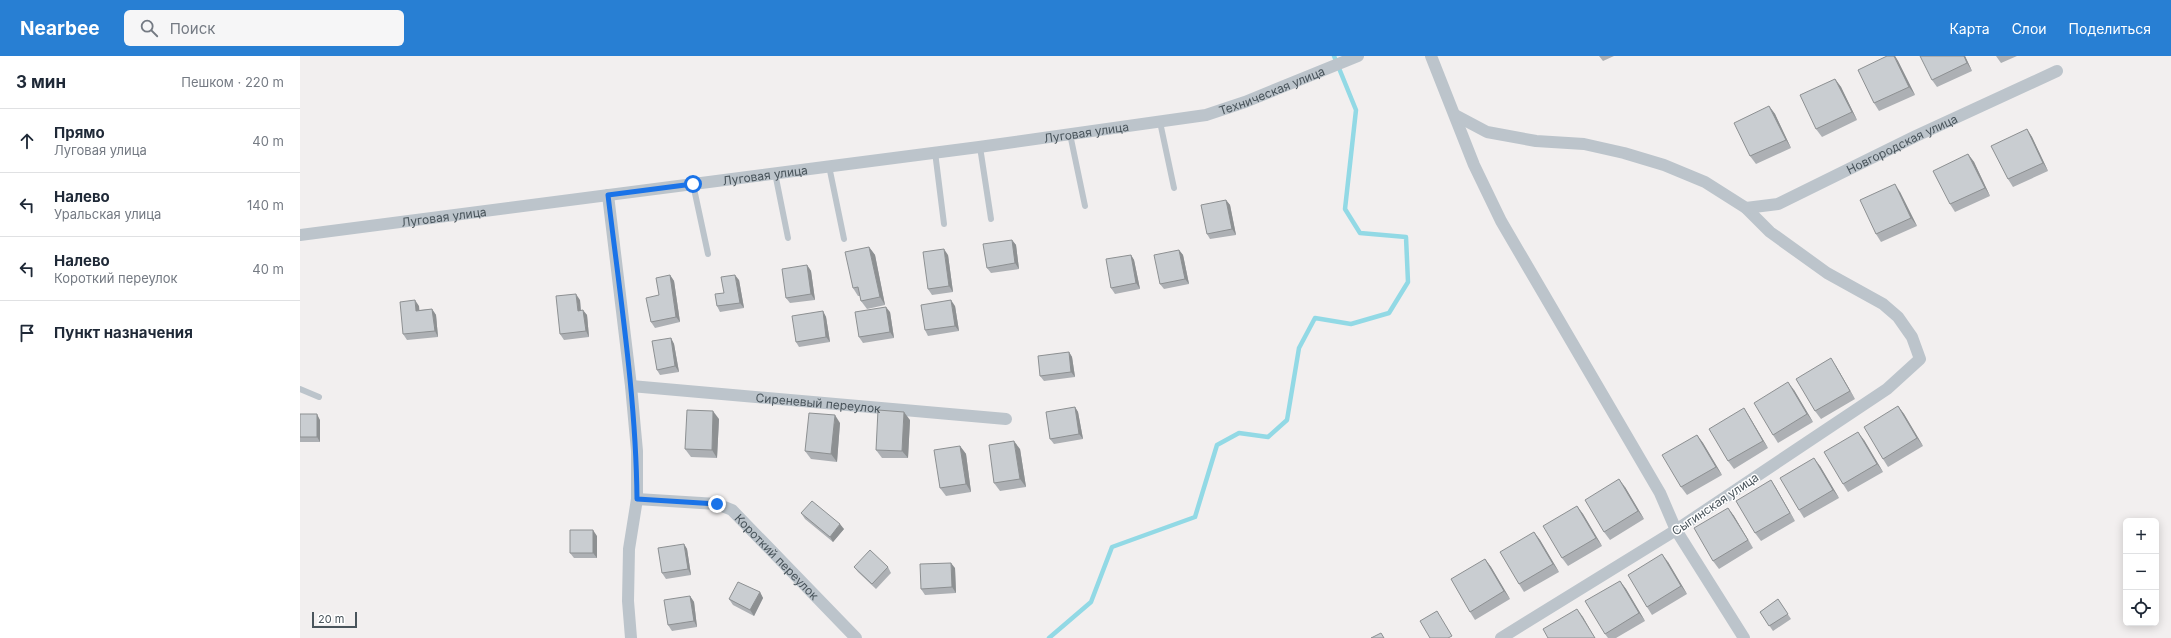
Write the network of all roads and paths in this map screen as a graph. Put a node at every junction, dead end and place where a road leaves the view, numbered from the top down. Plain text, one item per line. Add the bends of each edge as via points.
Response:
1 (1358, 56) edge
2 (1431, 56) edge
3 (2057, 71) dead end
4 (1206, 115) joint
5 (1455, 115) junction
6 (1160, 122) junction
7 (1070, 134) junction
8 (980, 146) junction
9 (935, 152) junction
10 (829, 166) junction
11 (775, 173) junction
12 (693, 184) junction
13 (1174, 188) dead end
14 (608, 195) junction
15 (1085, 206) dead end
16 (1746, 208) junction
17 (991, 219) dead end
18 (944, 224) dead end
19 (300, 235) edge
20 (788, 238) dead end
21 (844, 239) dead end
22 (708, 254) dead end
23 (631, 386) junction
24 (300, 389) edge
25 (319, 397) dead end
26 (1006, 419) dead end
27 (637, 499) junction
28 (1676, 530) junction
29 (631, 638) edge
30 (856, 638) edge
31 (1501, 638) edge
32 (1744, 638) edge

1 - 4 street, Техническая улица
2 - 5 street
3 - 16 street, Новгородская улица via 1778,204
4 - 6 street, Луговая улица
5 - 16 street via 1487,132 1536,141 1584,144 1657,163 1705,182
5 - 28 street via 1474,165 1501,221 1660,493
6 - 7 street, Луговая улица
6 - 13 lane
7 - 8 street, Луговая улица
7 - 15 lane
8 - 9 street, Луговая улица
8 - 17 lane
9 - 10 street, Луговая улица
9 - 18 lane
10 - 11 street, Луговая улица
10 - 21 lane
11 - 12 street, Луговая улица
11 - 20 lane
12 - 14 street, Луговая улица
12 - 22 lane
14 - 19 street, Луговая улица
14 - 23 street
16 - 28 street, Сыгинская улица via 1770,232 1827,273 1883,304 1898,316 1912,337 1920,359 1888,389
23 - 26 street, Сиреневый переулок
23 - 27 street via 637,451
24 - 25 lane
27 - 29 street via 629,549 628,601
27 - 30 street, Короткий переулок via 717,504 732,510
28 - 31 street, Сыгинская улица
28 - 32 street

